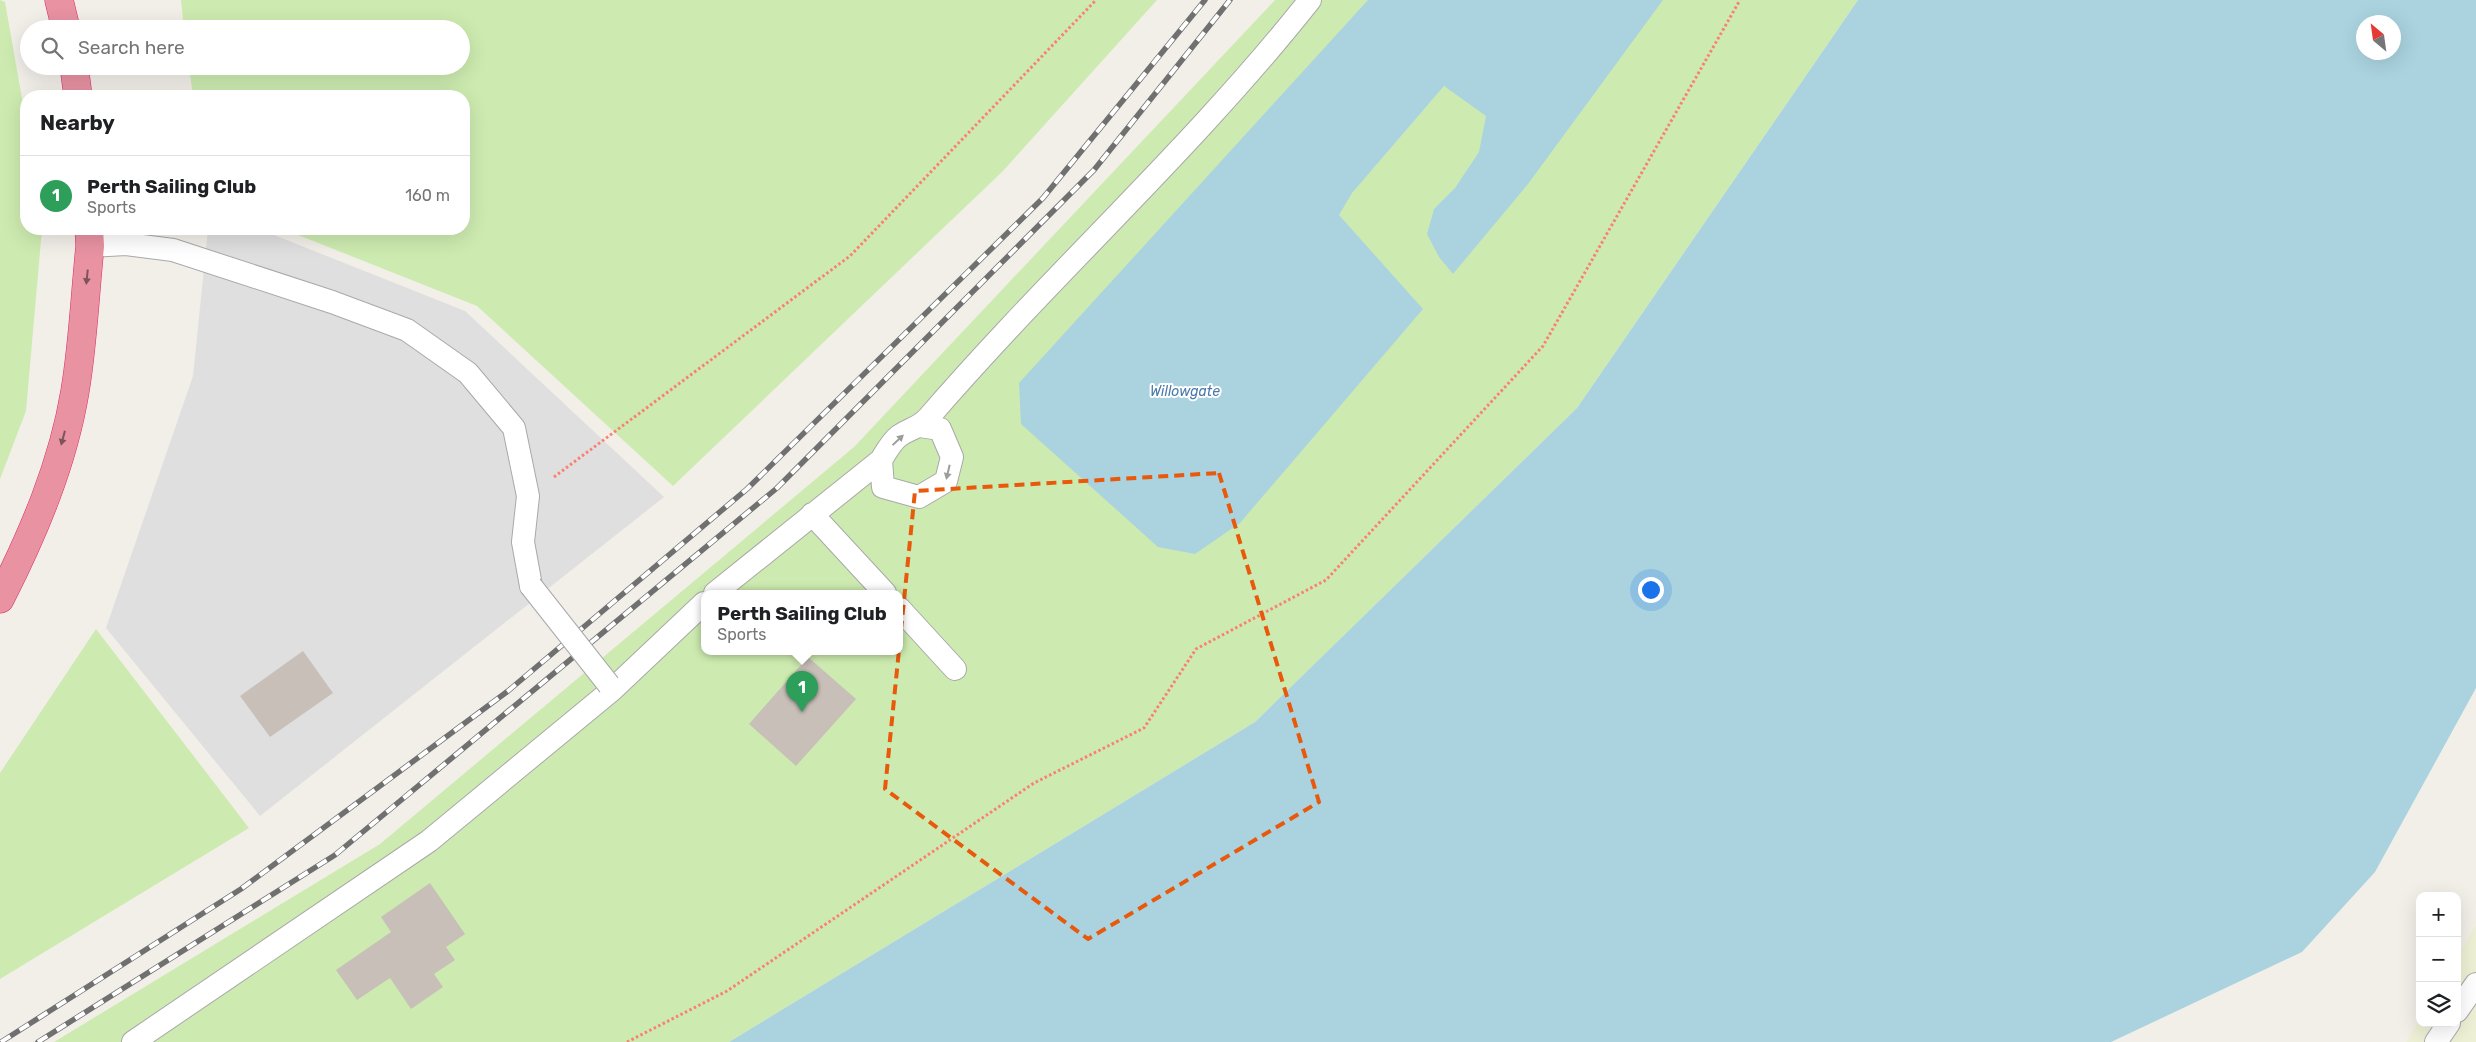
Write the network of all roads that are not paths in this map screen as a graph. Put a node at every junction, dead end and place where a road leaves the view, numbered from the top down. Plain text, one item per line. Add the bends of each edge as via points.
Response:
1 (59, 0) edge
2 (1310, 0) edge
3 (64, 20) edge
4 (75, 75) edge
5 (77, 90) edge
6 (90, 238) edge
7 (920, 426) junction
8 (880, 460) junction
9 (812, 514) junction
10 (719, 590) edge
11 (882, 590) edge
12 (0, 599) edge
13 (701, 606) edge
14 (903, 612) edge
15 (954, 669) dead end
16 (611, 687) junction
17 (2476, 984) edge
18 (2461, 1005) edge
19 (2446, 1027) edge
20 (133, 1042) edge
21 (2436, 1042) edge

1 - 3 highway
2 - 7 lane via 1270,51 1192,138 970,369
4 - 5 highway
6 -> 12 highway via 75,392 51,480 27,546
6 - 16 lane, bridge via 172,250 332,302 407,330 468,373 514,428 528,496 523,542 531,586
8 -> 7 lane via 899,436
7 -> 8 lane via 940,429 952,457 946,481 919,497 883,487
8 - 9 lane
9 - 10 lane
9 - 11 lane
13 - 16 lane
14 - 15 lane
16 - 20 lane via 429,841
17 - 18 lane
19 - 21 lane

